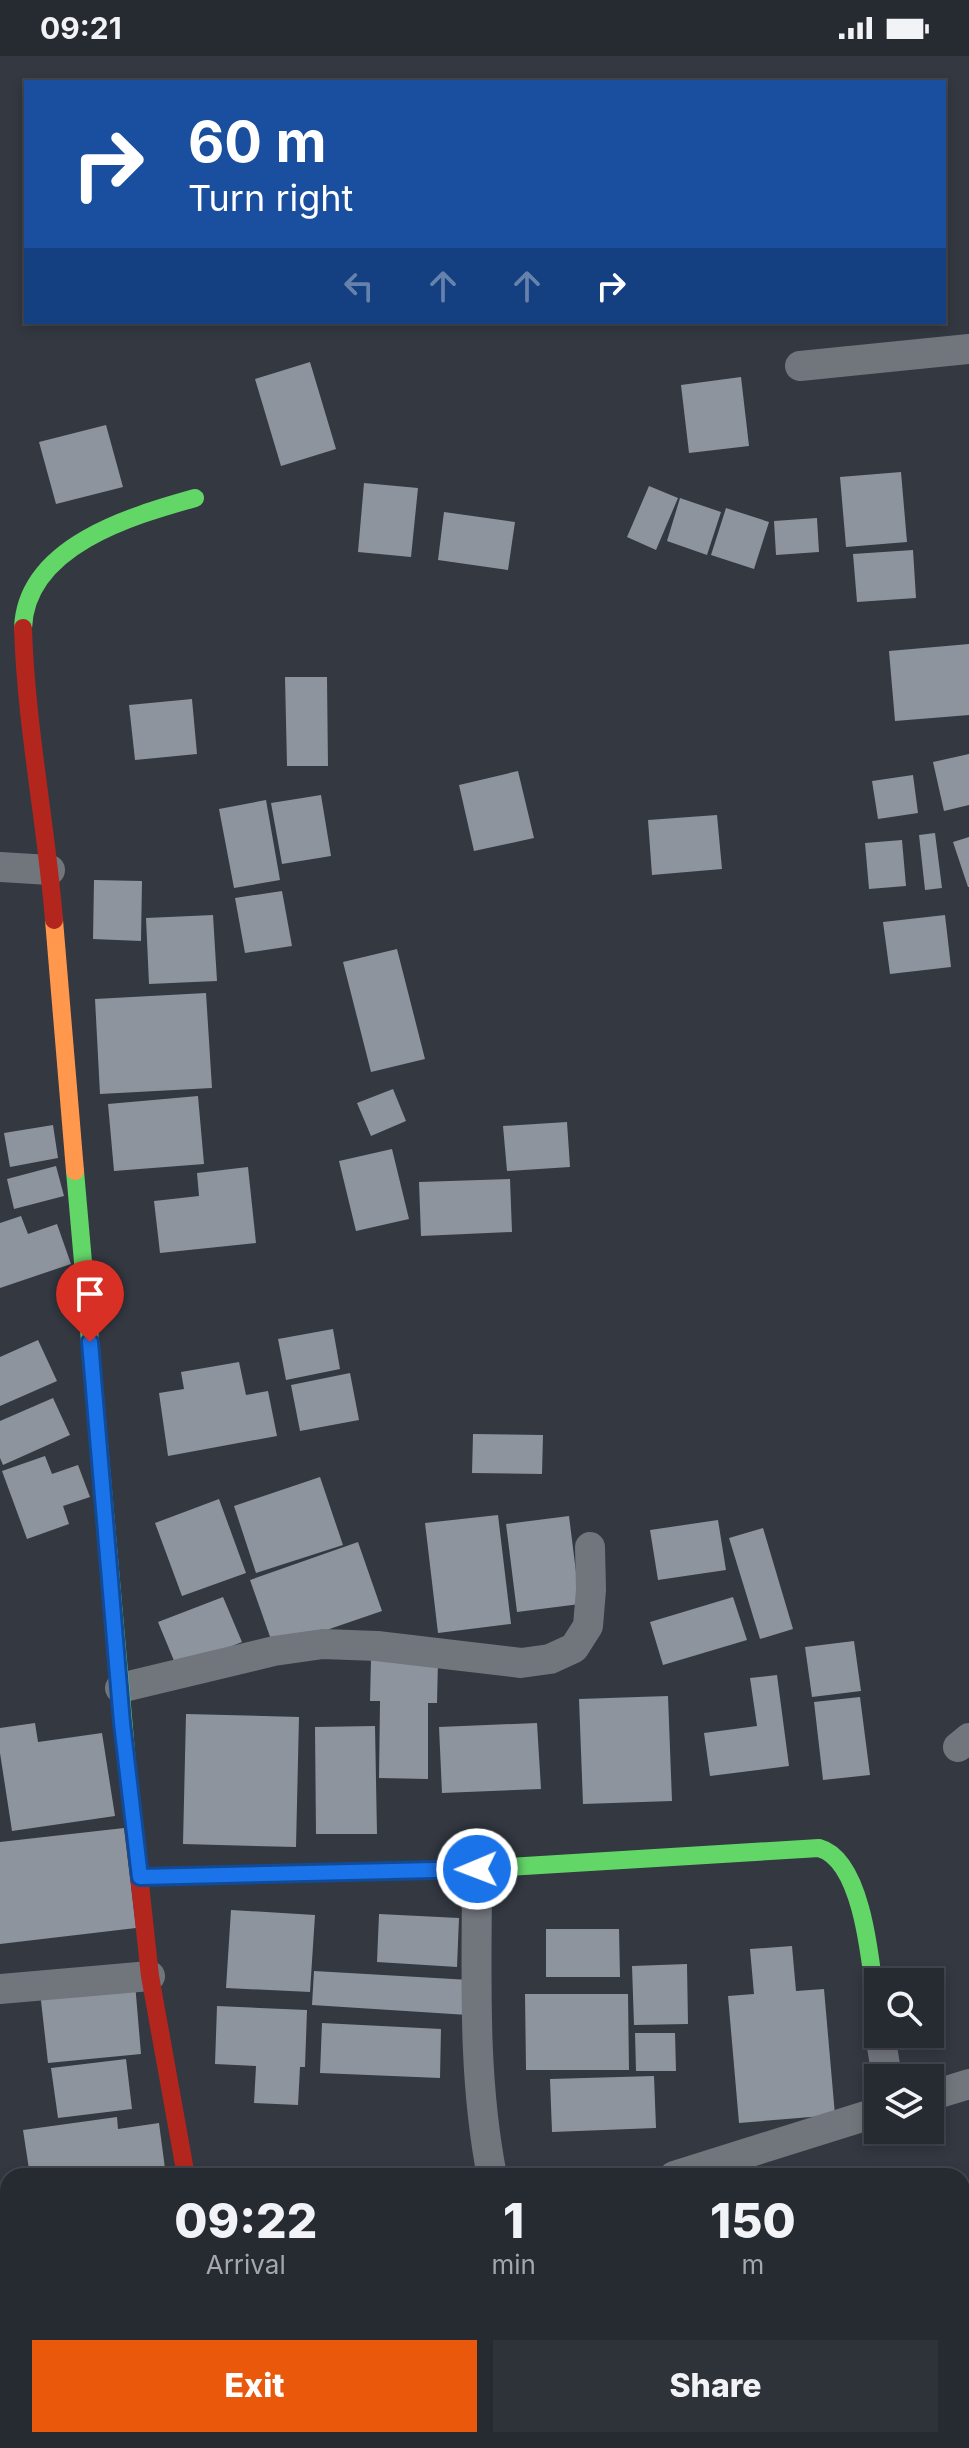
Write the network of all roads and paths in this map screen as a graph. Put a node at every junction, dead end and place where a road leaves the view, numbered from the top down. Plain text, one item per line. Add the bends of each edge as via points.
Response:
1 (969, 349) edge
2 (800, 366) dead end
3 (195, 498) dead end
4 (0, 867) edge
5 (50, 870) junction
6 (590, 1547) dead end
7 (120, 1688) junction
8 (477, 1869) junction
9 (140, 1877) junction
10 (870, 1968) edge
11 (150, 1976) junction
12 (0, 1989) edge
13 (969, 2084) edge
14 (944, 2092) edge
15 (864, 2116) edge
16 (185, 2168) edge
17 (490, 2168) edge
18 (700, 2168) edge

1 - 2 street
3 - 5 main road via 96,532 42,578 32,594 24,616 27,698 34,782
4 - 5 street
5 - 7 main road
6 - 7 street via 588,1626 574,1648 550,1659 521,1663 323,1644
7 - 9 main road
8 - 9 main road
8 - 10 main road via 812,1847 829,1851 851,1878 859,1898
8 - 17 street via 476,2043
9 - 11 main road
11 - 12 street
11 - 16 main road
13 - 14 street
15 - 18 street

